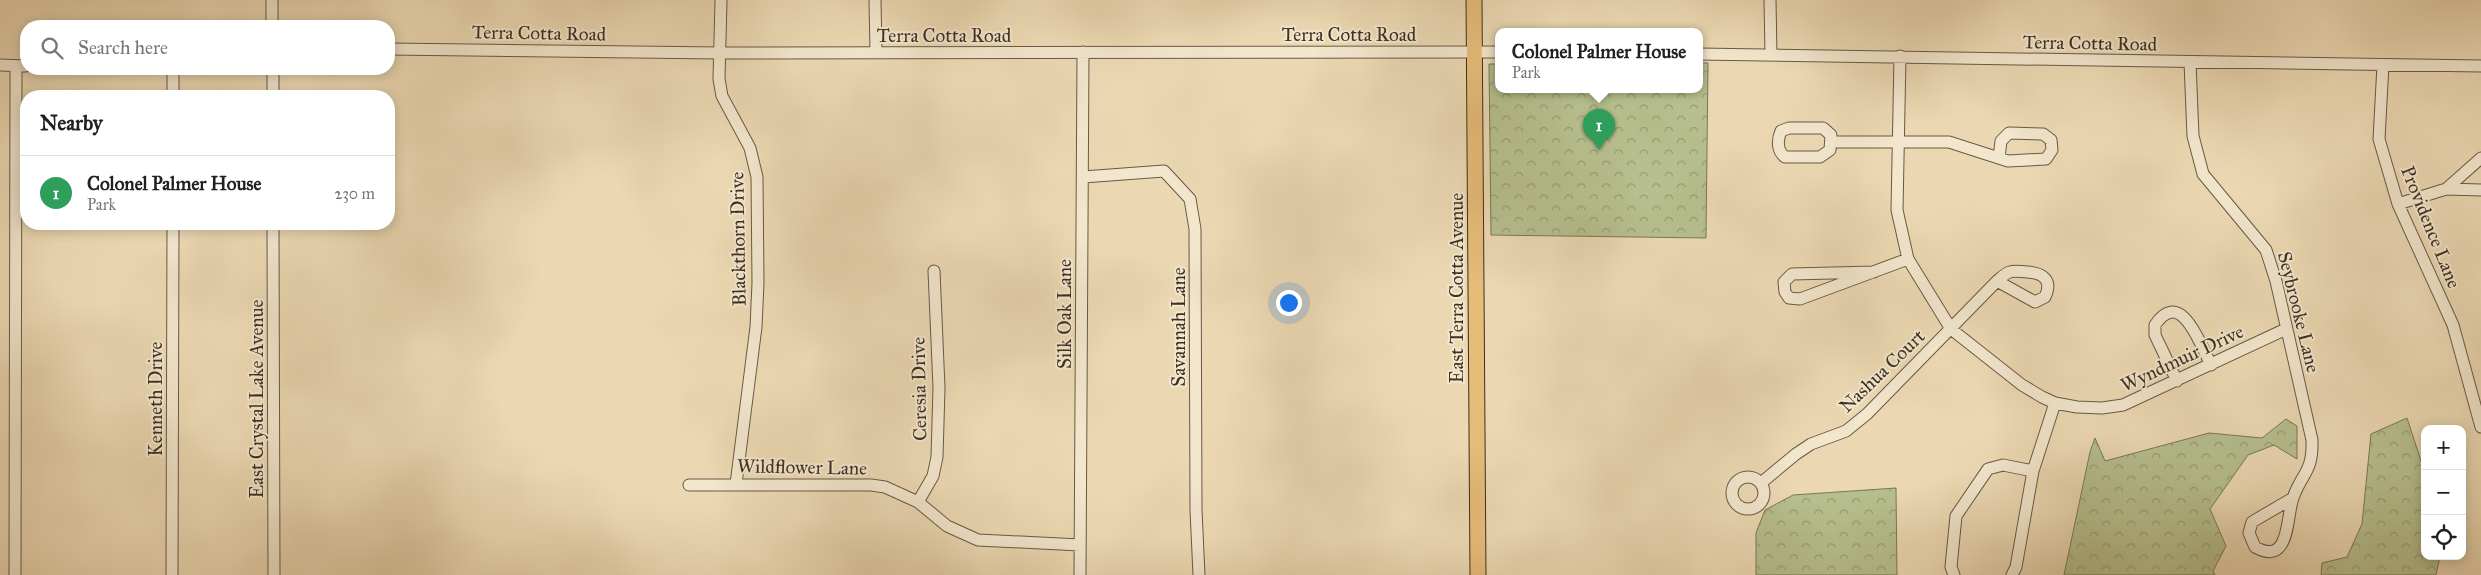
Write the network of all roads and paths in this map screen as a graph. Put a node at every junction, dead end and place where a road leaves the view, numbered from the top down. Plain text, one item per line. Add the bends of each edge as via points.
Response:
1 (272, 0) edge
2 (720, 0) edge
3 (875, 0) edge
4 (1474, 0) edge
5 (1770, 0) edge
6 (272, 20) edge
7 (395, 49) edge
8 (1083, 52) junction
9 (1475, 52) junction
10 (1495, 52) edge
11 (720, 53) junction
12 (876, 53) junction
13 (1703, 54) edge
14 (1771, 55) junction
15 (1900, 56) junction
16 (2190, 62) junction
17 (2383, 65) junction
18 (0, 66) edge
19 (20, 66) edge
20 (2481, 66) edge
21 (21, 75) edge
22 (173, 75) edge
23 (273, 75) edge
24 (21, 90) edge
25 (173, 90) edge
26 (273, 90) edge
27 (1832, 142) junction
28 (1900, 143) junction
29 (20, 151) edge
30 (1999, 158) junction
31 (2481, 158) edge
32 (1083, 177) junction
33 (2446, 189) junction
34 (2481, 190) edge
35 (2398, 204) junction
36 (173, 230) edge
37 (273, 230) edge
38 (1908, 259) junction
39 (934, 272) dead end
40 (1874, 272) junction
41 (1997, 282) dead end
42 (1951, 329) junction
43 (2286, 329) junction
44 (2211, 365) junction
45 (2177, 381) junction
46 (2055, 403) junction
47 (2481, 427) edge
48 (2033, 472) junction
49 (1761, 483) dead end
50 (736, 484) junction
51 (689, 485) dead end
52 (2293, 498) junction
53 (918, 502) junction
54 (1080, 545) junction
55 (15, 575) edge
56 (172, 575) edge
57 (274, 575) edge
58 (1080, 575) edge
59 (1198, 575) edge
60 (1478, 575) edge
61 (1954, 575) edge
62 (2012, 575) edge

1 - 6 street
2 - 11 street, Blackthorn Drive
3 - 12 street
4 - 9 main road, East Terra Cotta Avenue
5 - 14 street
7 - 11 street, Terra Cotta Road
8 - 9 street, Terra Cotta Road
8 - 12 street, Terra Cotta Road
8 - 32 street, Silk Oak Lane
9 - 10 street, Terra Cotta Road
9 - 60 main road, East Terra Cotta Avenue
11 - 12 street, Terra Cotta Road
11 - 50 street, Blackthorn Drive via 722,96 750,148 757,177 756,327
13 - 14 street, Terra Cotta Road
14 - 15 street, Terra Cotta Road
15 - 16 street, Terra Cotta Road
15 - 28 street, Wyndmuir Drive
16 - 17 street, Terra Cotta Road
16 - 43 street, Seybrooke Lane via 2193,136 2203,174 2266,250
17 - 20 street, Terra Cotta Road
17 - 35 street, Providence Lane via 2379,139
18 - 19 street
21 - 24 street
22 - 25 street
23 - 26 street
27 - 27 street via 1831,135 1823,128 1788,128 1780,134 1778,146 1782,155 1788,158 1820,157 1829,152
27 - 28 street
28 - 30 street via 1949,142
28 - 38 street, Wyndmuir Drive via 1897,210
29 - 55 street
30 - 30 street via 2013,162 2043,161 2051,154 2051,140 2043,134 2009,133 2001,141
31 - 33 street
32 - 54 street, Silk Oak Lane
32 - 59 street, Savannah Lane via 1164,171 1190,199 1195,229
33 - 34 street
33 - 35 street
35 - 47 street, Providence Lane via 2453,326
36 - 56 street, Kenneth Drive
37 - 57 street, East Crystal Lake Avenue
38 - 40 street
38 - 42 street, Wyndmuir Drive
39 - 53 street, Ceresia Drive via 939,388 937,457 933,476
40 - 40 street via 1792,274 1784,282 1784,292 1789,298 1800,299
41 - 42 street, Nashua Court
42 - 46 street, Wyndmuir Drive via 2022,385
42 - 49 street, Nashua Court via 1846,431 1811,444
43 - 44 street, Wyndmuir Drive
43 - 52 street, Seybrooke Lane via 2312,440 2308,472
44 - 45 street, Wyndmuir Drive
44 - 45 street via 2186,317 2176,312 2167,313 2156,325 2155,335
45 - 46 street, Wyndmuir Drive via 2135,401 2112,407
46 - 48 street
48 - 61 street via 2003,465 1988,469 1954,520 1951,567
48 - 62 street
50 - 51 street, Wildflower Lane
50 - 53 street, Wildflower Lane via 860,484 885,487
52 - 52 street, Seybrooke Lane via 2252,522 2249,533 2255,547 2267,551 2281,545
53 - 54 street, Wildflower Lane via 948,526 978,540
54 - 58 street, Silk Oak Lane

